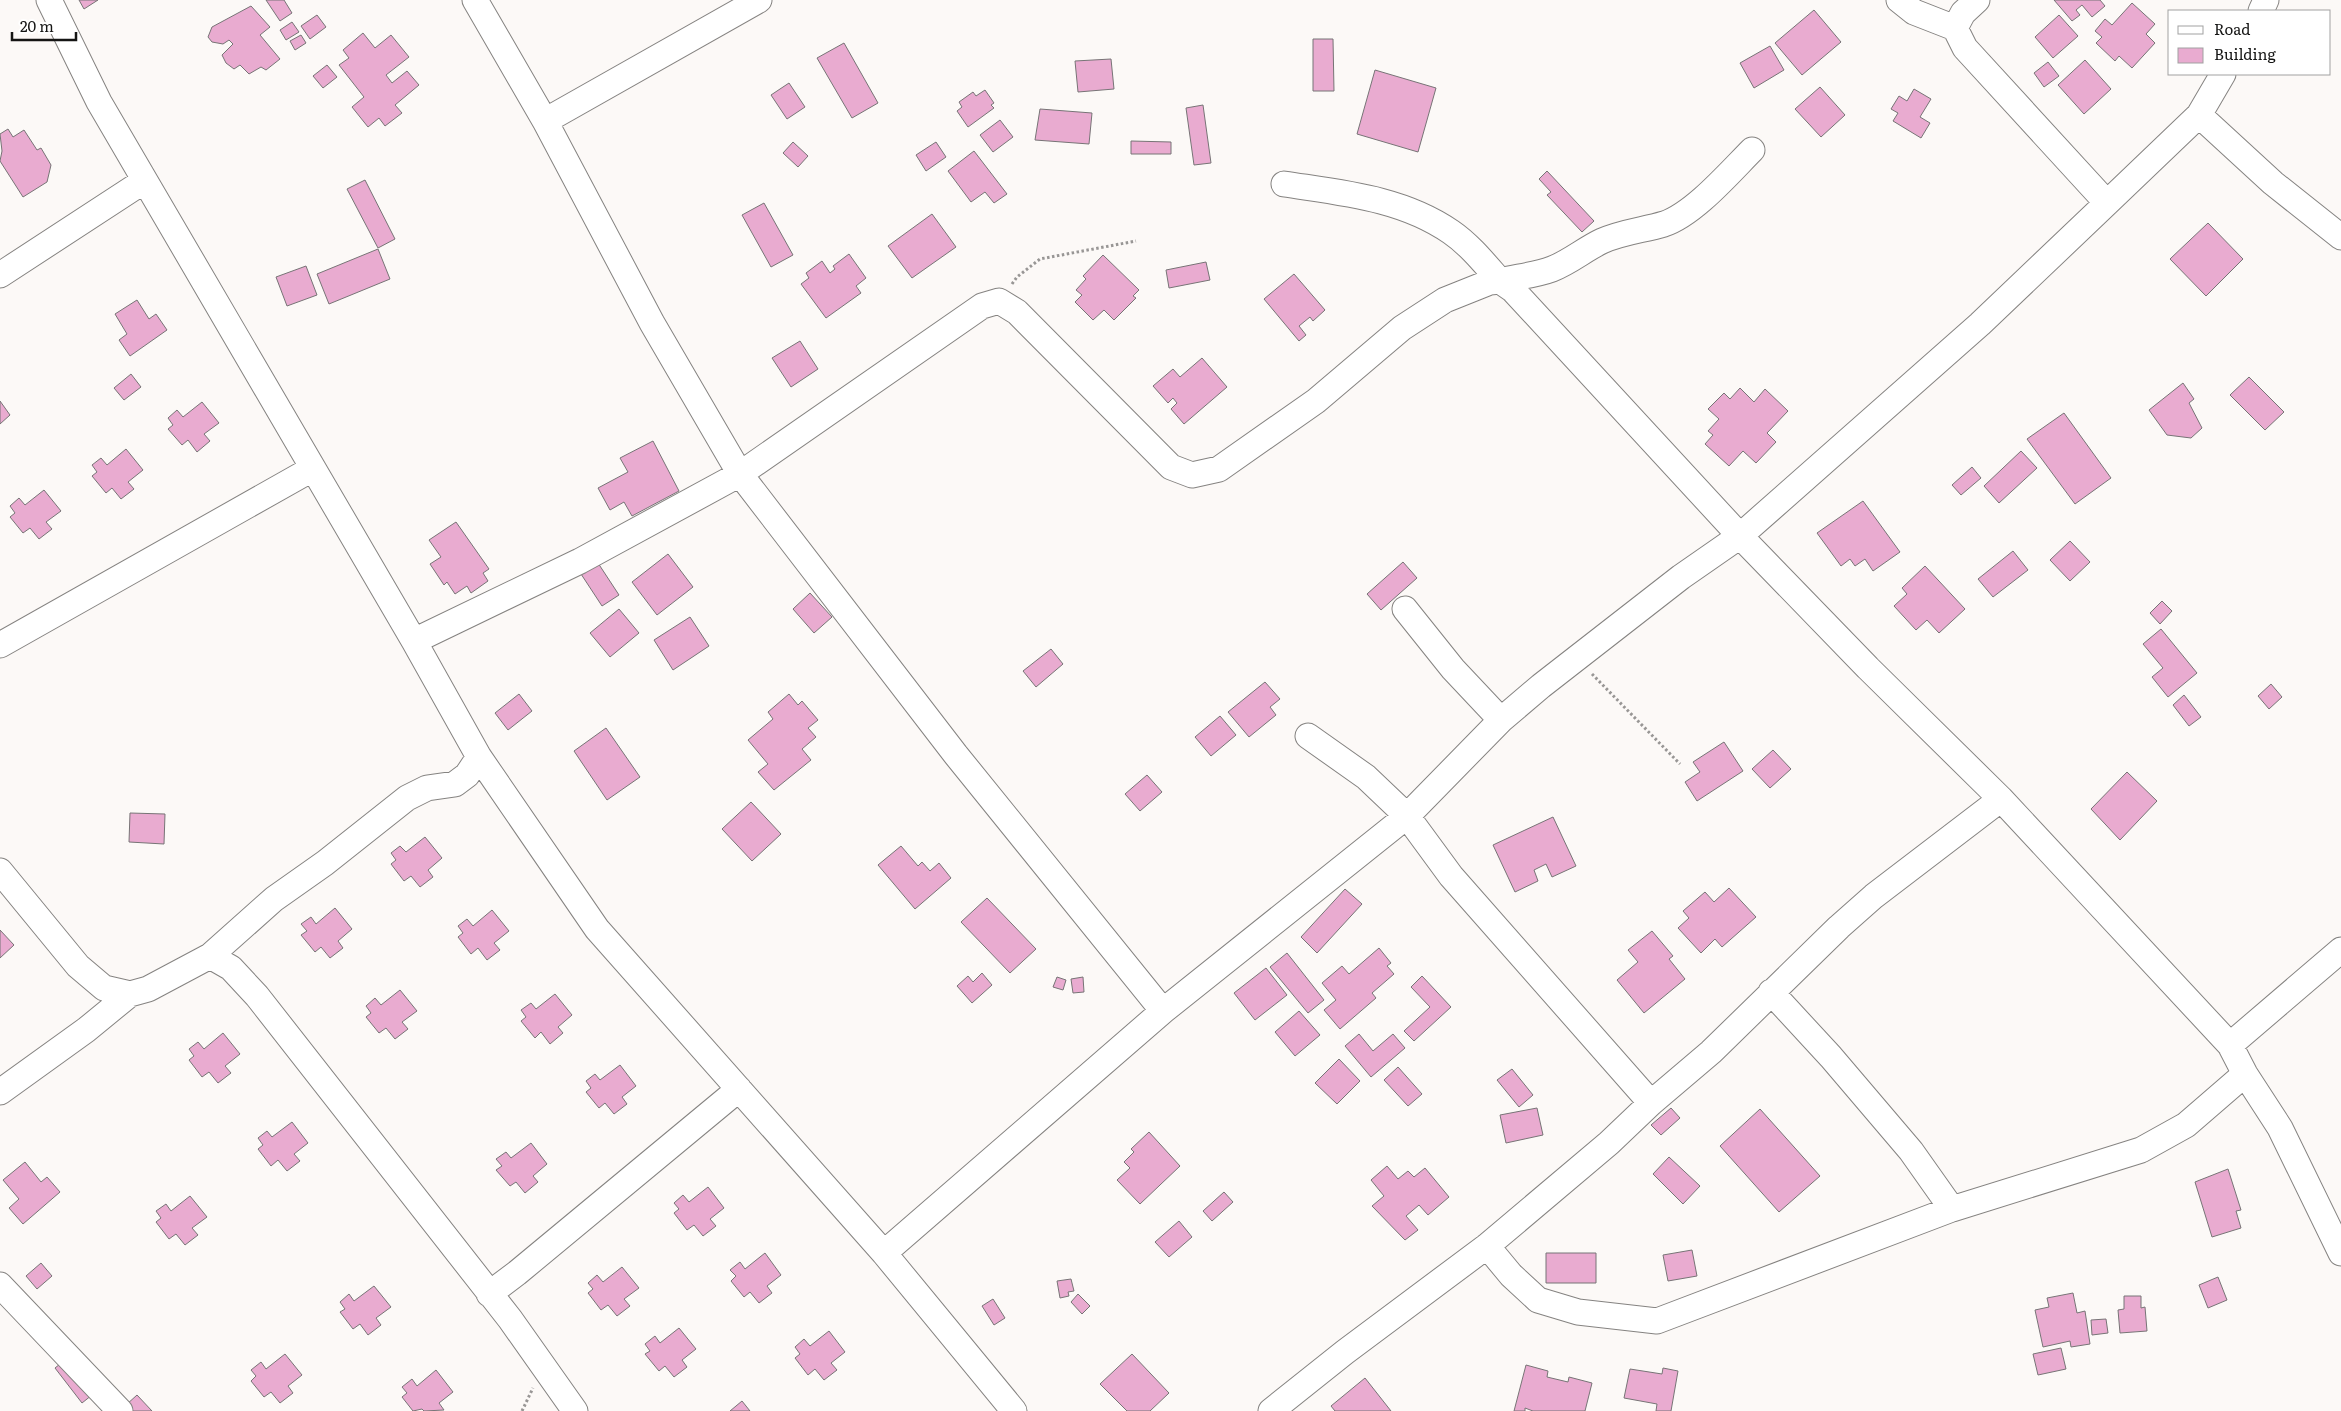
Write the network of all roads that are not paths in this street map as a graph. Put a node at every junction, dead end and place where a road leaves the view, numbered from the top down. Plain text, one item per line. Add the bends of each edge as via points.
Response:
1 (49, 0) edge
2 (475, 0) edge
3 (759, 0) edge
4 (1899, 0) edge
5 (1977, 0) edge
6 (1955, 28) junction
7 (2223, 75) edge
8 (2199, 115) junction
9 (546, 121) junction
10 (1752, 150) dead end
11 (144, 181) junction
12 (1284, 184) dead end
13 (2107, 203) junction
14 (2341, 237) edge
15 (0, 275) edge
16 (1500, 281) junction
17 (312, 469) junction
18 (740, 474) junction
19 (1740, 536) junction
20 (1405, 609) dead end
21 (414, 641) junction
22 (0, 645) edge
23 (1501, 720) junction
24 (1308, 736) dead end
25 (479, 757) junction
26 (2001, 799) junction
27 (1407, 816) junction
28 (0, 871) edge
29 (2341, 950) edge
30 (210, 956) junction
31 (1771, 992) junction
32 (130, 994) junction
33 (1163, 1011) junction
34 (2230, 1045) junction
35 (2245, 1074) junction
36 (739, 1089) junction
37 (0, 1092) edge
38 (1651, 1103) junction
39 (1952, 1209) junction
40 (1487, 1246) junction
41 (884, 1253) junction
42 (2341, 1253) edge
43 (0, 1285) edge
44 (489, 1294) junction
45 (120, 1411) edge
46 (575, 1411) edge
47 (1014, 1411) edge
48 (1271, 1411) edge

1 - 11 street via 98,102
2 - 9 street
3 - 9 street
4 - 6 street via 1914,12
5 - 6 street via 1963,13
6 - 13 street via 1965,48
7 - 8 street
8 - 13 street
8 - 14 street via 2273,183
9 - 18 street via 652,323
10 - 16 street via 1704,197 1665,224 1644,227 1602,241 1551,269
11 - 15 street
11 - 17 street
12 - 16 street via 1369,197 1411,210 1451,232 1479,256
13 - 19 street via 1980,324
16 - 18 street via 1445,300 1402,328 1316,401 1219,469 1192,476 1171,467 1017,312 999,301 982,306
16 - 19 street via 1513,290
17 - 21 street
17 - 22 street
18 - 21 street via 580,562
18 - 33 street via 956,755
19 - 23 street via 1681,577
19 - 26 street
20 - 23 street via 1453,669
21 - 25 street
23 - 27 street
24 - 27 street via 1366,777
25 - 30 street via 455,784 427,788 407,798 274,899
25 - 36 street via 597,929
26 - 31 street via 1874,896
26 - 34 street
27 - 33 street
27 - 38 street via 1451,876
28 - 32 street via 78,966 104,988
29 - 34 street
30 - 32 street
30 - 44 street via 232,968 257,996
31 - 38 street via 1711,1052
31 - 39 street via 1911,1151
32 - 37 street
33 - 41 street
34 - 35 street
35 - 39 street via 2186,1125 2141,1150
35 - 42 street via 2280,1128
36 - 41 street
36 - 44 street
38 - 40 street via 1609,1143
39 - 40 street via 1657,1321 1578,1312 1538,1300
40 - 48 street
41 - 47 street
43 - 45 street
44 - 46 street

